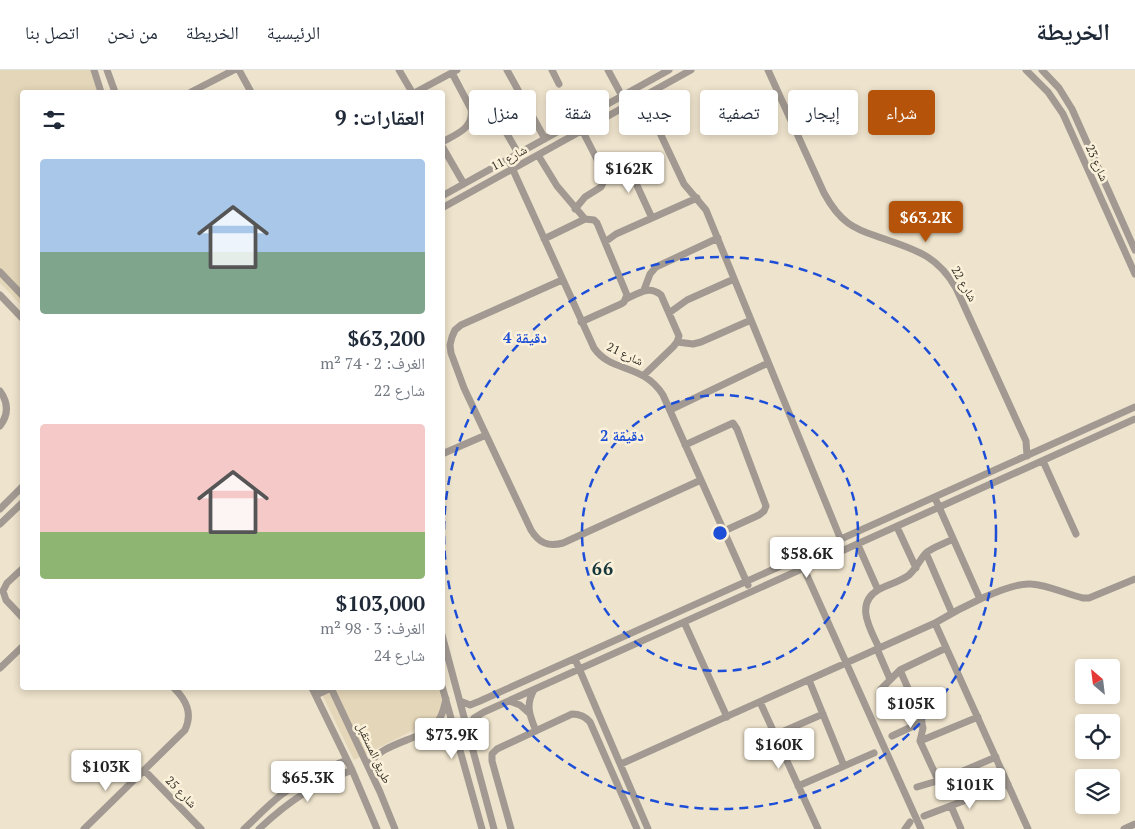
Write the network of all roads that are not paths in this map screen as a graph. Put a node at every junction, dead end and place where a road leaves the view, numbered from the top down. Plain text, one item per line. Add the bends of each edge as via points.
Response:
1 (94, 70) edge
2 (107, 70) edge
3 (234, 70) edge
4 (239, 70) edge
5 (399, 70) edge
6 (507, 70) edge
7 (552, 70) edge
8 (608, 70) edge
9 (691, 70) edge
10 (768, 70) edge
11 (1026, 70) edge
12 (1042, 70) edge
13 (455, 71) edge
14 (667, 71) edge
15 (671, 81) junction
16 (559, 84) dead end
17 (100, 90) edge
18 (114, 90) edge
19 (196, 90) edge
20 (250, 90) edge
21 (411, 90) edge
22 (420, 90) edge
23 (619, 90) edge
24 (633, 90) edge
25 (655, 90) edge
26 (619, 98) edge
27 (469, 102) edge
28 (469, 124) edge
29 (507, 135) edge
30 (573, 135) edge
31 (585, 135) edge
32 (661, 135) edge
33 (545, 139) junction
34 (445, 142) edge
35 (445, 149) edge
36 (518, 154) junction
37 (538, 155) junction
38 (508, 159) junction
39 (513, 169) junction
40 (605, 175) junction
41 (464, 184) junction
42 (445, 194) edge
43 (696, 198) junction
44 (445, 206) edge
45 (575, 209) junction
46 (652, 218) junction
47 (585, 219) junction
48 (718, 238) junction
49 (544, 239) junction
50 (1133, 239) edge
51 (605, 242) junction
52 (1121, 244) junction
53 (1135, 250) edge
54 (0, 272) edge
55 (1135, 274) edge
56 (734, 279) junction
57 (562, 280) junction
58 (644, 290) junction
59 (20, 293) edge
60 (0, 295) edge
61 (626, 298) junction
62 (668, 313) junction
63 (20, 316) edge
64 (751, 320) junction
65 (581, 322) junction
66 (677, 342) junction
67 (768, 363) junction
68 (644, 375) junction
69 (0, 391) edge
70 (1135, 408) edge
71 (670, 410) junction
72 (1135, 419) edge
73 (0, 426) edge
74 (486, 435) junction
75 (1071, 437) junction
76 (685, 445) junction
77 (1076, 446) junction
78 (445, 453) edge
79 (1027, 456) junction
80 (1043, 461) junction
81 (701, 480) junction
82 (20, 489) edge
83 (935, 498) junction
84 (20, 505) edge
85 (940, 508) junction
86 (0, 509) edge
87 (0, 524) edge
88 (897, 527) junction
89 (724, 531) junction
90 (1076, 534) dead end
91 (953, 539) junction
92 (841, 540) junction
93 (858, 545) junction
94 (926, 553) junction
95 (916, 568) junction
96 (804, 569) junction
97 (20, 571) edge
98 (747, 582) junction
99 (1134, 582) edge
100 (878, 590) junction
101 (751, 592) junction
102 (980, 599) junction
103 (952, 613) junction
104 (20, 615) edge
105 (684, 622) junction
106 (935, 623) junction
107 (445, 646) edge
108 (946, 648) junction
109 (20, 649) edge
110 (878, 649) junction
111 (575, 659) junction
112 (846, 663) junction
113 (0, 668) edge
114 (580, 670) junction
115 (900, 670) junction
116 (890, 679) junction
117 (808, 680) junction
118 (881, 688) dead end
119 (534, 689) junction
120 (176, 690) edge
121 (313, 690) edge
122 (327, 690) edge
123 (332, 690) edge
124 (443, 690) edge
125 (316, 695) junction
126 (446, 699) junction
127 (460, 701) junction
128 (508, 701) junction
129 (480, 702) junction
130 (760, 702) junction
131 (484, 712) junction
132 (528, 713) junction
133 (823, 714) junction
134 (727, 717) junction
135 (978, 717) junction
136 (922, 722) junction
137 (431, 728) junction
138 (536, 731) junction
139 (468, 732) junction
140 (775, 735) junction
141 (892, 736) dead end
142 (458, 740) junction
143 (920, 741) junction
144 (362, 752) junction
145 (378, 753) junction
146 (874, 753) dead end
147 (996, 756) junction
148 (347, 760) junction
149 (621, 764) junction
150 (368, 766) junction
151 (844, 766) junction
152 (144, 770) junction
153 (352, 770) junction
154 (938, 780) junction
155 (1008, 784) junction
156 (798, 786) junction
157 (917, 787) dead end
158 (951, 806) junction
159 (924, 816) dead end
160 (910, 822) dead end
161 (1135, 824) edge
162 (84, 829) edge
163 (201, 829) edge
164 (244, 829) edge
165 (259, 829) edge
166 (377, 829) edge
167 (395, 829) edge
168 (482, 829) edge
169 (494, 829) edge
170 (511, 829) edge
171 (637, 829) edge
172 (648, 829) edge
173 (818, 829) edge
174 (905, 829) edge
175 (921, 829) edge
176 (962, 829) edge
177 (1028, 829) edge
178 (1124, 829) edge

1 - 17 street
2 - 18 street
3 - 19 street
4 - 20 street
5 - 21 street
6 - 33 street
7 - 16 street
8 - 23 street
9 - 15 street, شارع 11
10 - 79 street, شارع 22 via 834,210 865,232 926,255 948,275 1026,442
11 - 52 street, شارع 23 via 1048,92 1062,114
12 - 50 street, شارع 23 via 1072,109
13 - 22 street
13 - 27 street
14 - 15 street
14 - 24 street, شارع 11
15 - 25 street, شارع 11
26 - 33 street, شارع 11
28 - 34 street
29 - 36 street
30 - 37 street, شارع 11
31 - 40 street
32 - 43 street via 684,184
33 - 36 street, شارع 11
35 - 41 street
36 - 38 street, شارع 11
37 - 39 street, شارع 11
37 - 45 street
38 - 39 street, شارع 21
38 - 41 street, شارع 11
39 - 44 street, شارع 11
39 - 49 street, شارع 21
40 - 45 street via 601,187 585,197
40 - 46 street via 621,166 628,166
41 - 42 street, شارع 11
43 - 46 street
43 - 48 street via 706,210
45 - 47 street
46 - 51 street
47 - 49 street
47 - 51 street via 597,223
48 - 56 street
48 - 58 street via 656,267
49 - 57 street, شارع 21
50 - 52 street
50 - 53 street, شارع 23
51 - 61 street via 627,290
52 - 55 street, شارع 23
54 - 59 street
56 - 62 street via 687,300
56 - 64 street
57 - 65 street, شارع 21
57 - 74 street via 474,318 462,325 452,337 451,353
58 - 61 street
58 - 62 street via 650,289 661,295
60 - 63 street
61 - 65 street via 621,304
62 - 66 street via 679,336
64 - 66 street via 701,342
64 - 67 street
65 - 68 street, شارع 21 via 594,348 604,359
66 - 68 street
67 - 71 street
67 - 92 street
68 - 71 street, شارع 21 via 658,387
69 - 73 street via 7,409
70 - 75 street
71 - 76 street, شارع 21
72 - 77 street
74 - 78 street
74 - 81 street via 536,539 554,546
75 - 77 street
75 - 79 street
76 - 81 street, شارع 21
76 - 89 street via 733,423 737,429 766,506 759,515
77 - 80 street
79 - 83 street
80 - 85 street
80 - 90 street
81 - 89 street, شارع 21
82 - 86 street
83 - 85 street
83 - 92 street
84 - 87 street
85 - 88 street
85 - 91 street
88 - 93 street
88 - 95 street
89 - 98 street, شارع 21
91 - 94 street
91 - 102 street
92 - 98 street
93 - 96 street
93 - 100 street
94 - 95 street
94 - 103 street
95 - 100 street
96 - 101 street
96 - 112 street
97 - 104 street via 3,591 6,600
98 - 101 street, شارع 21
98 - 111 street
99 - 102 street via 1089,598 1026,584
100 - 110 street via 869,599 865,617
101 - 105 street
102 - 103 street
103 - 106 street
105 - 114 street
105 - 134 street
106 - 108 street
106 - 110 street
107 - 127 street
108 - 115 street
108 - 135 street
109 - 113 street
110 - 112 street
110 - 116 street
111 - 114 street
111 - 129 street
112 - 117 street
112 - 175 street
114 - 119 street
114 - 149 street
115 - 116 street
115 - 136 street
116 - 118 street
117 - 130 street
117 - 133 street
119 - 128 street
119 - 132 street
120 - 152 street via 186,703 187,726
121 - 125 street
122 - 125 street
123 - 144 street, طريق المستقبل
124 - 126 street
125 - 148 street
126 - 137 street via 440,718
126 - 142 street
127 - 129 street via 470,705
127 - 139 street
128 - 131 street
128 - 132 street via 520,705
129 - 131 street
130 - 134 street
130 - 140 street
131 - 139 street via 474,718
132 - 138 street
133 - 140 street
133 - 151 street
134 - 149 street
135 - 143 street
135 - 147 street
136 - 141 street
136 - 143 street
137 - 142 street
137 - 145 street
138 - 170 street via 492,754
138 - 171 street via 572,714 587,718
139 - 169 street
140 - 156 street
142 - 168 street
143 - 154 street
144 - 145 street
144 - 150 street, طريق المستقبل
145 - 150 street
146 - 151 street
147 - 154 street
147 - 155 street
148 - 153 street
148 - 164 street via 292,788
149 - 172 street
150 - 167 street, طريق المستقبل
151 - 156 street
152 - 162 street
152 - 163 street, شارع 25
153 - 165 street via 292,800
153 - 166 street
154 - 157 street
155 - 158 street
155 - 177 street
156 - 173 street
158 - 159 street
158 - 176 street
160 - 174 street
161 - 178 street

